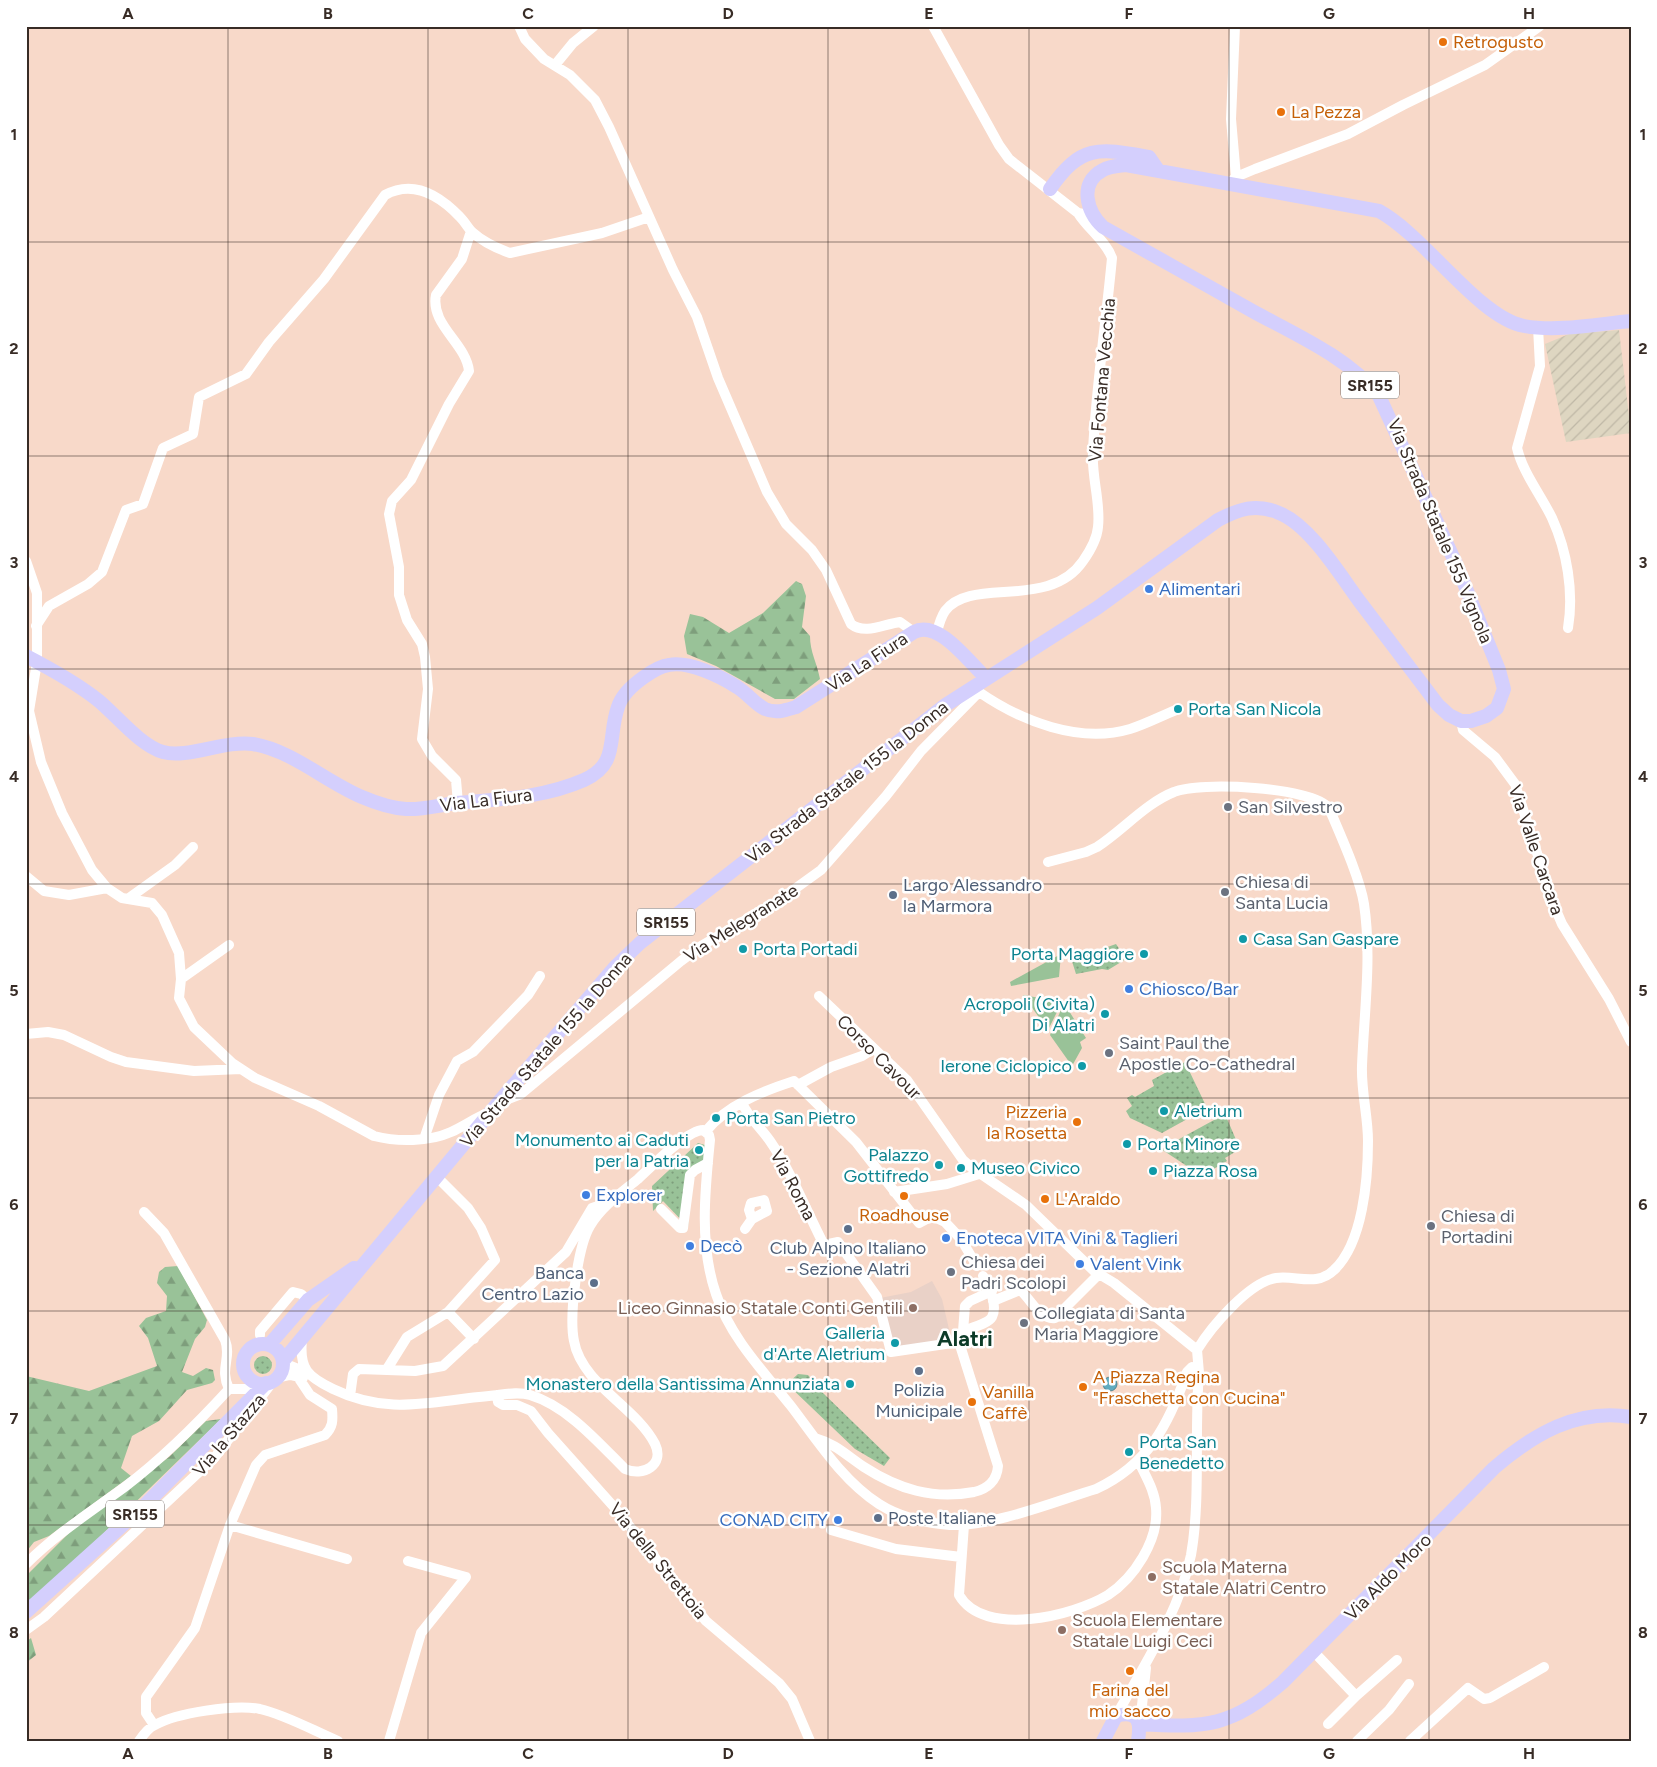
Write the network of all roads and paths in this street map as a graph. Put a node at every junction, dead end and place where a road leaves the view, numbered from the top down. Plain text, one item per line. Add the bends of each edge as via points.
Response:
1 (519, 26) edge
2 (594, 26) edge
3 (933, 26) edge
4 (1235, 26) edge
5 (1540, 26) edge
6 (555, 65) junction
7 (1158, 170) junction
8 (1232, 180) junction
9 (1050, 189) junction
10 (1085, 214) junction
11 (649, 217) junction
12 (471, 231) junction
13 (1631, 322) edge
14 (1538, 327) junction
15 (26, 561) edge
16 (36, 626) junction
17 (1568, 628) dead end
18 (914, 632) junction
19 (937, 632) junction
20 (32, 659) edge
21 (979, 685) junction
22 (1176, 710) dead end
23 (1461, 721) junction
24 (458, 803) junction
25 (193, 846) dead end
26 (1048, 862) dead end
27 (26, 876) edge
28 (107, 888) junction
29 (129, 898) junction
30 (229, 945) dead end
31 (540, 976) dead end
32 (181, 979) junction
33 (819, 996) dead end
34 (26, 1034) edge
35 (1631, 1042) edge
36 (873, 1050) junction
37 (241, 1069) junction
38 (798, 1084) junction
39 (742, 1103) junction
40 (495, 1107) junction
41 (706, 1131) junction
42 (424, 1139) junction
43 (708, 1163) junction
44 (977, 1174) junction
45 (436, 1177) junction
46 (894, 1192) junction
47 (610, 1202) junction
48 (660, 1209) dead end
49 (144, 1212) dead end
50 (752, 1219) dead end
51 (745, 1229) dead end
52 (977, 1266) dead end
53 (1099, 1274) junction
54 (983, 1276) dead end
55 (344, 1283) junction
56 (993, 1296) junction
57 (308, 1300) junction
58 (448, 1312) junction
59 (322, 1316) junction
60 (963, 1331) junction
61 (474, 1338) junction
62 (264, 1340) junction
63 (302, 1340) junction
64 (959, 1342) junction
65 (1196, 1350) junction
66 (283, 1362) junction
67 (387, 1369) junction
68 (1198, 1369) junction
69 (298, 1376) junction
70 (311, 1377) junction
71 (272, 1380) junction
72 (247, 1382) junction
73 (229, 1388) junction
74 (497, 1395) junction
75 (350, 1396) junction
76 (239, 1409) junction
77 (1631, 1417) edge
78 (815, 1438) junction
79 (837, 1447) junction
80 (828, 1455) junction
81 (1139, 1462) junction
82 (230, 1525) junction
83 (964, 1525) junction
84 (831, 1530) dead end
85 (43, 1547) junction
86 (26, 1554) edge
87 (961, 1557) junction
88 (347, 1559) dead end
89 (408, 1561) dead end
90 (26, 1564) edge
91 (26, 1612) edge
92 (26, 1630) edge
93 (1314, 1652) junction
94 (1397, 1660) dead end
95 (1146, 1667) junction
96 (1544, 1667) dead end
97 (1409, 1684) dead end
98 (1356, 1696) junction
99 (1116, 1716) junction
100 (1140, 1724) junction
101 (1328, 1724) dead end
102 (154, 1725) junction
103 (138, 1741) edge
104 (338, 1741) edge
105 (389, 1741) edge
106 (810, 1741) edge
107 (1103, 1741) edge
108 (1138, 1741) edge
109 (1357, 1741) edge
110 (1410, 1741) edge

1 - 6 street via 525,39 544,59
2 - 6 street
3 - 9 street, Via Fontana Vecchia via 1009,159
4 - 8 street
5 - 8 street via 1485,66 1348,134
6 - 11 street via 595,100
7 - 8 main road
7 - 9 main road via 1149,157 1116,152 1088,153 1062,172
7 - 10 main road via 1126,165 1102,170 1088,187
8 - 14 main road via 1379,210 1398,221 1499,315 1512,322
9 - 10 street, Via Fontana Vecchia
10 - 19 street, Via Fontana Vecchia via 1090,231 1106,245 1112,258 1093,453 1098,513 1095,540 1072,574 1036,590 973,596 957,601 946,609
10 - 23 main road, Via Strada Statale 155 Vignola / SR155 via 1352,369 1367,380 1379,396 1457,566 1504,688 1497,708 1486,716
11 - 12 street via 602,233 510,253
11 - 18 street via 697,317 718,378 767,492 786,524 812,550 826,570 852,624 865,629 900,622
12 - 16 street via 452,208 431,193 404,188 385,195 324,279 269,342 246,374 199,398 193,434 163,448 143,504 126,510 102,572 88,584 49,606
12 - 24 street via 462,259 435,299 438,317 467,363 468,376 449,404 411,480 392,501 389,514 399,567 399,595 407,620 426,657 428,689 422,738 432,756 456,780
13 - 14 main road
14 - 17 street via 1540,366 1517,448 1552,518 1566,560
15 - 16 street via 38,592
16 - 20 street
18 - 19 main road, Via La Fiura via 925,628
18 - 24 main road, Via La Fiura via 796,707 780,712 766,709 736,686 689,666 669,665 650,672 633,685 618,704 611,754 596,774 541,793 506,800
19 - 21 main road
20 - 24 main road, Via La Fiura via 98,700 149,746 164,753 252,744 293,759 361,797 392,807 409,809
20 - 28 street via 29,711 34,740 62,813 92,870
21 - 22 street via 1008,710 1034,722 1081,732 1130,729
21 - 23 main road, Via Strada Statale 155 la Donna / SR155 via 1097,608 1218,520 1234,511 1266,508 1295,521 1308,535 1438,705
21 - 40 main road, Via Strada Statale 155 la Donna / SR155 via 944,706 640,943 615,967
21 - 40 street, Via Melegranate via 921,751 872,814 811,879 701,946 521,1094
23 - 35 street, Via Valle Carcara via 1463,730 1495,757 1520,793 1562,924 1609,999
25 - 29 street via 175,865
26 - 65 street via 1097,847 1160,799 1186,788 1268,790 1312,798 1329,808 1364,903 1367,963 1362,1069 1368,1140 1356,1232 1334,1270 1318,1279 1268,1280 1247,1293
27 - 28 street via 44,891 69,895
28 - 29 street, Via Melegranate via 122,898
29 - 32 street, Via Melegranate via 152,903 162,915 179,953
30 - 32 street
31 - 42 street via 528,995 474,1052 457,1061 439,1094
32 - 37 street, Via Melegranate via 180,998 194,1027
33 - 36 street, Corso Cavour
34 - 37 street via 48,1032 64,1035 126,1062 194,1071
36 - 38 street via 831,1066
36 - 44 street, Corso Cavour via 907,1080 963,1160
37 - 42 street, Via Melegranate via 374,1136
38 - 39 street via 782,1086
38 - 46 street via 856,1142
39 - 41 street via 716,1118
39 - 64 street, Via Roma via 789,1172 824,1245 838,1242 877,1297 891,1352
40 - 42 street, Via Melegranate via 451,1132
40 - 45 main road, Via Strada Statale 155 la Donna / SR155
41 - 43 street via 710,1140
41 - 47 street via 695,1131
43 - 48 street via 690,1176 683,1228
43 - 78 street via 705,1227 707,1257 716,1293 740,1342
44 - 46 street via 947,1184
44 - 53 street, Corso Cavour via 1026,1205
45 - 55 main road, Via Strada Statale 155 la Donna / SR155
45 - 58 street via 468,1208 495,1260
46 - 52 street via 919,1224 932,1216 939,1217
47 - 61 street via 592,1208 566,1252
47 - 74 street via 590,1225 580,1251 573,1319 574,1342 590,1375 650,1436 656,1445 656,1461 643,1472 634,1472 625,1468 556,1408 529,1394
49 - 73 street via 164,1233 225,1340 228,1347 223,1371
50 - 51 street
53 - 56 street via 1054,1318 1043,1315 1020,1290
53 - 65 street, Corso Cavour via 1114,1282
54 - 56 street
55 - 57 main road
55 - 59 main road
56 - 60 street via 992,1318
56 - 60 street via 968,1303
57 - 59 main road
57 - 62 main road
58 - 61 street
58 - 67 street via 407,1337
59 - 63 main road
60 - 64 street
61 - 67 street via 443,1366 433,1370
62 - 66 main road via 280,1353
62 - 72 main road via 247,1352 244,1363
63 - 66 main road
63 - 70 street via 302,1359
64 - 79 street via 998,1466 991,1484 979,1490 947,1495 906,1489 863,1466
65 - 68 street
66 - 70 street
66 - 71 main road
67 - 75 street via 359,1369 353,1374
68 - 81 street via 1192,1367 1187,1372 1162,1430
68 - 95 street via 1194,1525 1190,1555 1183,1582
69 - 70 street
69 - 71 street
69 - 82 street via 310,1395 332,1409 331,1428 325,1435 258,1461
70 - 75 street
71 - 72 main road
71 - 76 main road
71 - 92 street, Via la Stazza via 215,1457 44,1617
72 - 73 street
72 - 76 main road
73 - 85 street via 183,1438 127,1485
74 - 75 street via 423,1406 398,1406
74 - 106 street, Via della Strettoia via 502,1405 517,1405 531,1410 706,1621 780,1683 792,1700
76 - 91 main road, SR155 via 146,1504
77 - 93 main road, Via Aldo Moro via 1611,1413 1567,1422 1539,1434 1516,1450 1494,1468
78 - 79 street via 832,1442
78 - 80 street
79 - 80 street via 830,1448
80 - 83 street via 859,1488 896,1513 929,1522
81 - 83 street via 1096,1489 1007,1516
81 - 87 street via 1154,1495 1154,1535 1140,1560 1118,1587 1107,1595 1035,1619 984,1614 969,1607 959,1594
82 - 88 street
82 - 102 street via 195,1628 146,1697 146,1713
83 - 87 street
84 - 87 street via 896,1549
85 - 86 street
85 - 90 street
89 - 105 street via 466,1577 421,1632
93 - 98 street
93 - 100 main road, Via Aldo Moro via 1265,1698 1235,1717 1204,1726
94 - 98 street
95 - 99 street
95 - 100 street
96 - 110 street via 1490,1698 1484,1699 1468,1688
97 - 109 street via 1390,1710
98 - 101 street
99 - 100 main road via 1133,1716
99 - 107 main road
100 - 108 main road
102 - 103 street
102 - 104 street via 216,1709 259,1709

